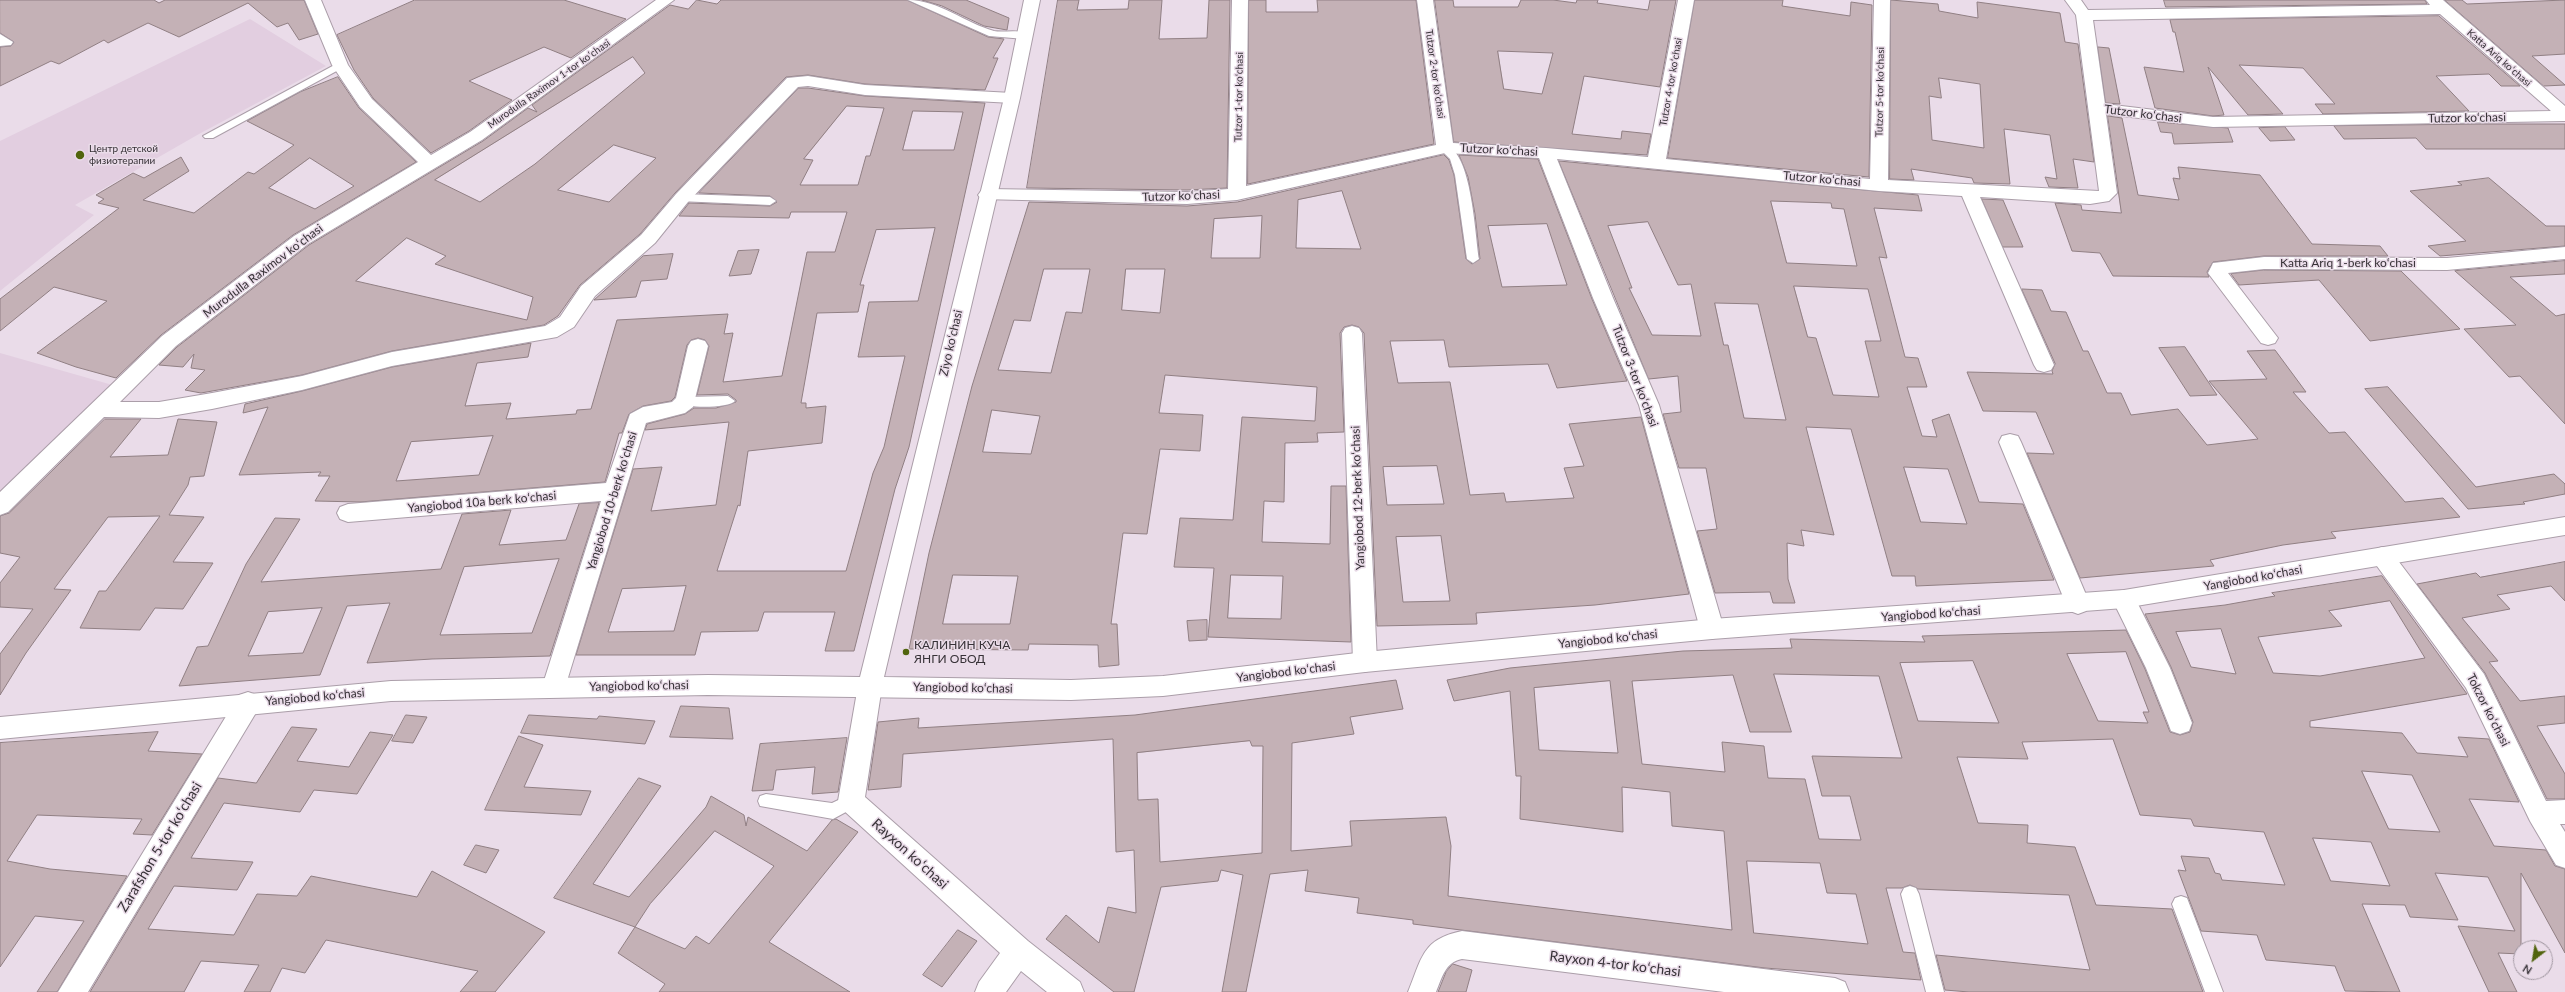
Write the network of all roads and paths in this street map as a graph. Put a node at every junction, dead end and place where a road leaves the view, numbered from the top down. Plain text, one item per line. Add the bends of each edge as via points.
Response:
1 (313, 0) edge
2 (666, 0) edge
3 (913, 0) edge
4 (1032, 0) edge
5 (1240, 0) edge
6 (1425, 0) edge
7 (1686, 0) edge
8 (1882, 0) edge
9 (2073, 0) edge
10 (2230, 0) edge
11 (2439, 5) edge
12 (2241, 13) junction
13 (2084, 15) junction
14 (1025, 36) junction
15 (340, 64) junction
16 (1012, 98) junction
17 (2097, 108) junction
18 (2565, 116) edge
19 (209, 136) dead end
20 (1445, 148) junction
21 (1546, 153) junction
22 (429, 164) junction
23 (1656, 164) junction
24 (1879, 185) junction
25 (1969, 192) junction
26 (1237, 194) junction
27 (986, 195) junction
28 (682, 198) junction
29 (770, 201) dead end
30 (2565, 252) edge
31 (1474, 259) dead end
32 (1352, 333) dead end
33 (2268, 338) dead end
34 (698, 346) dead end
35 (2044, 365) dead end
36 (728, 401) dead end
37 (686, 402) junction
38 (100, 409) junction
39 (2010, 442) dead end
40 (616, 491) junction
41 (0, 506) edge
42 (348, 513) dead end
43 (2565, 526) edge
44 (2382, 556) junction
45 (2124, 599) junction
46 (2078, 604) junction
47 (1712, 629) junction
48 (1364, 662) junction
49 (870, 686) junction
50 (554, 687) junction
51 (248, 703) junction
52 (2180, 723) dead end
53 (0, 728) edge
54 (766, 801) dead end
55 (851, 801) junction
56 (2565, 812) edge
57 (2539, 813) junction
58 (2565, 856) edge
59 (1910, 894) dead end
60 (2181, 904) dead end
61 (1018, 951) junction
62 (72, 992) edge
63 (989, 992) edge
64 (1070, 992) edge
65 (1422, 992) edge
66 (1835, 992) edge
67 (1935, 992) edge
68 (2214, 992) edge

1 - 15 street
2 - 22 street, Murodulla Raximov 1-tor koʻchasi via 476,136
3 - 14 lane via 993,34
4 - 14 street, Ziyo koʻchasi
5 - 26 street, Tutzor 1-tor koʻchasi
6 - 20 street, Tutzor 2-tor koʻchasi
7 - 23 street, Tutzor 4-tor koʻchasi
8 - 24 street, Tutzor 5-tor koʻchasi
9 - 13 street
10 - 12 street
11 - 12 street
11 - 18 street, Katta Ariq koʻchasi
12 - 13 street
13 - 17 street
14 - 16 street, Ziyo koʻchasi
15 - 19 lane
15 - 22 street via 366,103
16 - 27 street, Ziyo koʻchasi
16 - 28 street via 865,90 799,80 788,85
17 - 18 street, Tutzor koʻchasi via 2213,122
17 - 25 street, Tutzor koʻchasi via 2108,193 2104,197
20 - 21 street, Tutzor koʻchasi
20 - 26 street, Tutzor koʻchasi
20 - 31 lane via 1456,158 1461,175
21 - 23 street, Tutzor koʻchasi
21 - 47 street, Tutzor 3-tor koʻchasi via 1650,405
22 - 38 street, Murodulla Raximov koʻchasi via 301,240 169,341
23 - 24 street, Tutzor koʻchasi
24 - 25 street, Tutzor koʻchasi
25 - 35 street
26 - 27 street, Tutzor koʻchasi via 1187,198
27 - 49 street, Ziyo koʻchasi
28 - 29 lane
28 - 38 street via 648,239 588,291 567,322 550,332 384,360 302,383 212,401 158,410
30 - 33 street, Katta Ariq 1-berk koʻchasi via 2447,264 2264,263 2220,267 2218,273
32 - 48 street, Yangiobod 12-berk koʻchasi
34 - 37 street
36 - 37 lane
37 - 40 street, Yangiobod 10-berk koʻchasi via 678,408 643,415 637,419
38 - 41 street, Murodulla Raximov koʻchasi
39 - 46 street
40 - 42 street, Yangiobod 10a berk koʻchasi
40 - 50 street, Yangiobod 10-berk koʻchasi
43 - 44 street, Yangiobod koʻchasi
44 - 45 street, Yangiobod koʻchasi
44 - 57 street, Tokzor koʻchasi via 2475,681
45 - 46 street, Yangiobod koʻchasi
45 - 52 street via 2158,668
46 - 47 street, Yangiobod koʻchasi
47 - 48 street, Yangiobod koʻchasi
48 - 49 street, Yangiobod koʻchasi via 1163,686 1072,690
49 - 50 street, Yangiobod koʻchasi via 708,684
49 - 55 street
50 - 51 street, Yangiobod koʻchasi via 391,691
51 - 53 street, Yangiobod koʻchasi
51 - 62 street, Zarafshon 5-tor koʻchasi
54 - 55 lane via 833,811
55 - 61 street, Rayxon koʻchasi
56 - 57 street
57 - 58 street, Tokzor koʻchasi
59 - 67 lane
60 - 68 lane
61 - 63 street
61 - 64 street, Rayxon koʻchasi
65 - 66 street, Rayxon 4-tor koʻchasi via 1437,957 1447,948 1462,945

